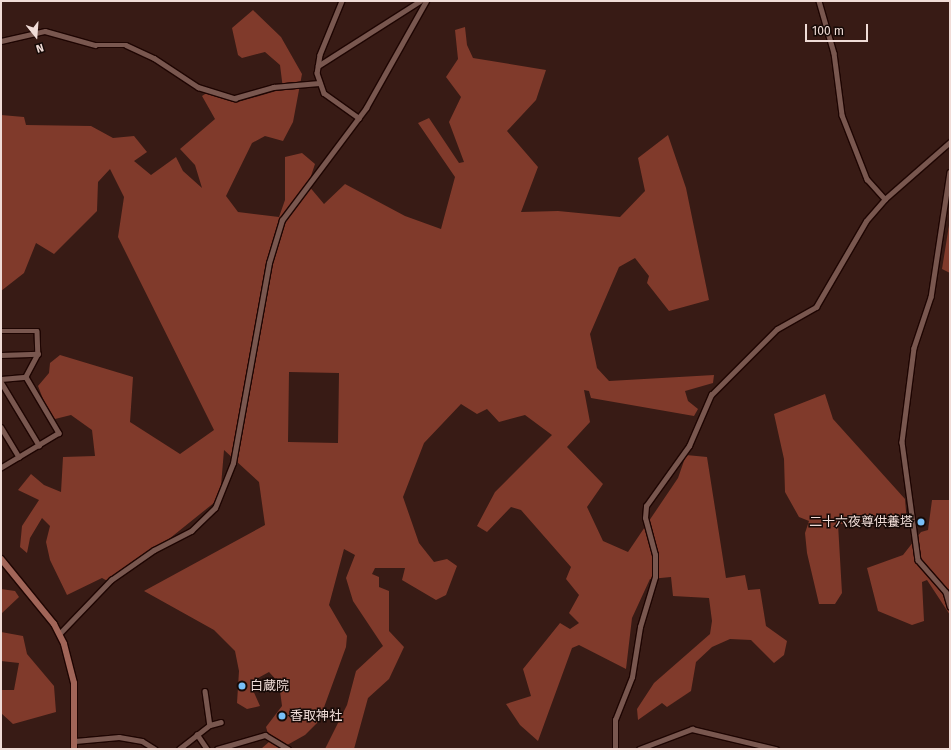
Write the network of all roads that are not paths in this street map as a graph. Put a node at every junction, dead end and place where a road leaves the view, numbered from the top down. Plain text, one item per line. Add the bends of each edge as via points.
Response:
1 (342, 1) edge
2 (420, 1) edge
3 (426, 1) edge
4 (818, 1) edge
5 (1, 41) edge
6 (318, 66) junction
7 (319, 83) junction
8 (359, 118) junction
9 (950, 142) edge
10 (950, 172) edge
11 (884, 199) junction
12 (1, 331) edge
13 (38, 354) junction
14 (1, 355) edge
15 (26, 377) junction
16 (1, 380) edge
17 (1, 427) edge
18 (39, 445) junction
19 (19, 457) junction
20 (1, 468) edge
21 (1, 559) edge
22 (950, 606) edge
23 (60, 633) junction
24 (205, 691) dead end
25 (221, 722) dead end
26 (210, 725) junction
27 (197, 734) junction
28 (75, 741) junction
29 (74, 749) edge
30 (155, 749) edge
31 (179, 749) edge
32 (207, 749) edge
33 (217, 749) edge
34 (288, 749) edge
35 (615, 749) edge
36 (639, 749) edge
37 (776, 749) edge

1 - 6 street
2 - 6 street
3 - 8 street
4 - 11 street via 836,61 842,115 867,179
5 - 7 street via 45,31 96,45 126,44 154,58 198,87 235,98 273,87
6 - 7 street
7 - 8 street via 331,100
8 - 23 street via 278,229 233,463 215,508 191,531 154,550 111,580
9 - 11 street
10 - 22 street via 931,297 914,348 902,442 918,560 946,592
11 - 35 street via 858,231 827,294 816,307 777,329 711,395 689,446 646,506 645,518 655,555 655,577 640,626 632,677 615,720
12 - 13 street via 37,331
13 - 14 street
13 - 15 street
15 - 16 street
15 - 18 street via 59,433
16 - 18 street
17 - 19 street
18 - 19 street
19 - 20 street
21 - 23 main road
23 - 28 main road via 74,683
24 - 26 street
25 - 26 street
26 - 27 street
27 - 31 street
27 - 32 street
28 - 29 main road
28 - 30 street via 119,737 142,741
33 - 34 street via 265,735
36 - 37 street via 692,729

